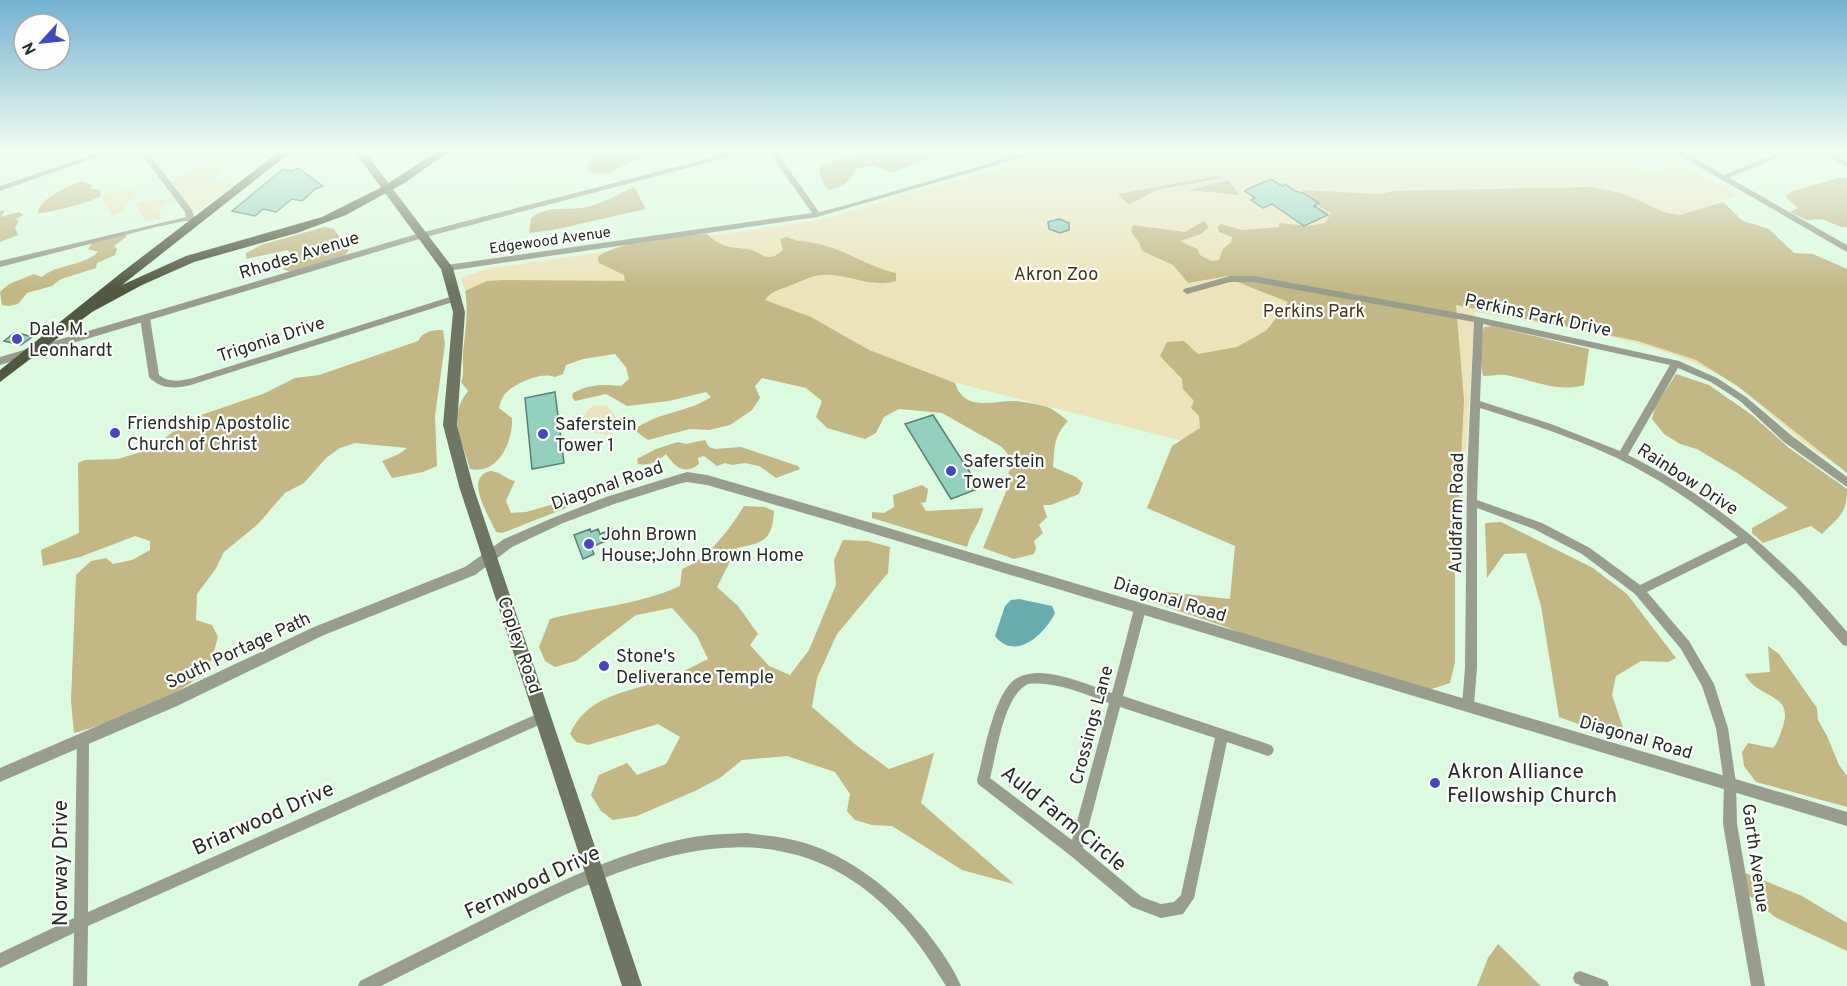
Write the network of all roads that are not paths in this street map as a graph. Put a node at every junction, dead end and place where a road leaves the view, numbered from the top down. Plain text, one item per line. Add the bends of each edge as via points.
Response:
1 (178, 197) edge
2 (225, 197) edge
3 (372, 197) edge
4 (393, 197) edge
5 (570, 197) edge
6 (805, 197) edge
7 (877, 197) edge
8 (1759, 197) edge
9 (817, 214) junction
10 (195, 219) junction
11 (423, 235) junction
12 (1845, 245) edge
13 (0, 264) edge
14 (447, 268) junction
15 (1187, 291) dead end
16 (456, 298) junction
17 (87, 309) junction
18 (145, 318) junction
19 (1479, 321) junction
20 (32, 352) junction
21 (0, 361) edge
22 (1676, 363) junction
23 (0, 377) edge
24 (1474, 403) junction
25 (1622, 456) junction
26 (1847, 483) edge
27 (1472, 502) junction
28 (1746, 538) junction
29 (489, 556) junction
30 (1639, 591) junction
31 (1140, 609) junction
32 (1847, 641) edge
33 (1116, 700) junction
34 (1468, 705) junction
35 (544, 717) junction
36 (1222, 735) junction
37 (83, 740) junction
38 (1268, 750) dead end
39 (0, 775) edge
40 (1730, 783) junction
41 (1847, 819) edge
42 (1076, 851) junction
43 (595, 874) junction
44 (81, 922) junction
45 (0, 961) edge
46 (1580, 978) dead end
47 (80, 986) edge
48 (365, 986) edge
49 (632, 986) edge
50 (954, 986) edge
51 (1602, 986) edge
52 (1758, 986) edge

1 - 10 street
2 - 10 main road
3 - 17 main road via 316,223 188,260
4 - 11 main road, Copley Road
5 - 11 street, Rhodes Avenue
6 - 9 street
7 - 9 street, Edgewood Avenue
8 - 12 street
9 - 14 street, Edgewood Avenue
10 - 13 street
10 - 17 main road
11 - 14 main road, Copley Road
11 - 18 street, Rhodes Avenue
14 - 16 main road, Copley Road
15 - 19 street, Perkins Park Drive via 1230,279 1254,279
16 - 18 street, Trigonia Drive via 176,384 154,377
16 - 29 main road, Copley Road via 459,312 450,432
17 - 20 main road
18 - 20 street, Rhodes Avenue
19 - 22 street, Perkins Park Drive
19 - 24 street, Auldfarm Road
20 - 21 street, Rhodes Avenue
20 - 23 main road
22 - 25 street
22 - 26 street, Perkins Park Drive via 1736,394
24 - 25 street, Rainbow Drive via 1554,428
24 - 27 street, Auldfarm Road
25 - 28 street, Rainbow Drive via 1684,492
27 - 30 street, Garth Avenue via 1558,536
27 - 34 street, Auldfarm Road
28 - 30 street
28 - 32 street, Rainbow Drive via 1795,582
29 - 31 street, Diagonal Road via 508,543 610,500 678,479 696,478
29 - 35 main road, Copley Road
29 - 37 street, South Portage Path via 470,571 319,631
30 - 40 street, Garth Avenue via 1685,645 1707,684 1722,728
31 - 33 street, Crossings Lane
31 - 34 street, Diagonal Road
33 - 36 street, Auld Farm Circle
33 - 42 street, Crossings Lane
33 - 42 street, Auld Farm Circle via 1060,681 1035,678 1018,684 1006,698 983,780
34 - 40 street, Diagonal Road
35 - 43 main road, Copley Road
35 - 44 street, Briarwood Drive
36 - 38 street, Auld Farm Circle
36 - 42 street, Auld Farm Circle via 1187,898 1178,909 1161,911 1137,902
37 - 39 street, South Portage Path
37 - 44 street, Norway Drive
40 - 41 street, Diagonal Road
40 - 52 street, Garth Avenue via 1730,824
43 - 48 street, Fernwood Drive
43 - 49 main road, Copley Road
43 - 50 street, Fernwood Drive via 658,853 716,841 766,842 806,850 866,880 904,912 934,951
44 - 45 street, Briarwood Drive
44 - 47 street, Norway Drive
46 - 51 street

